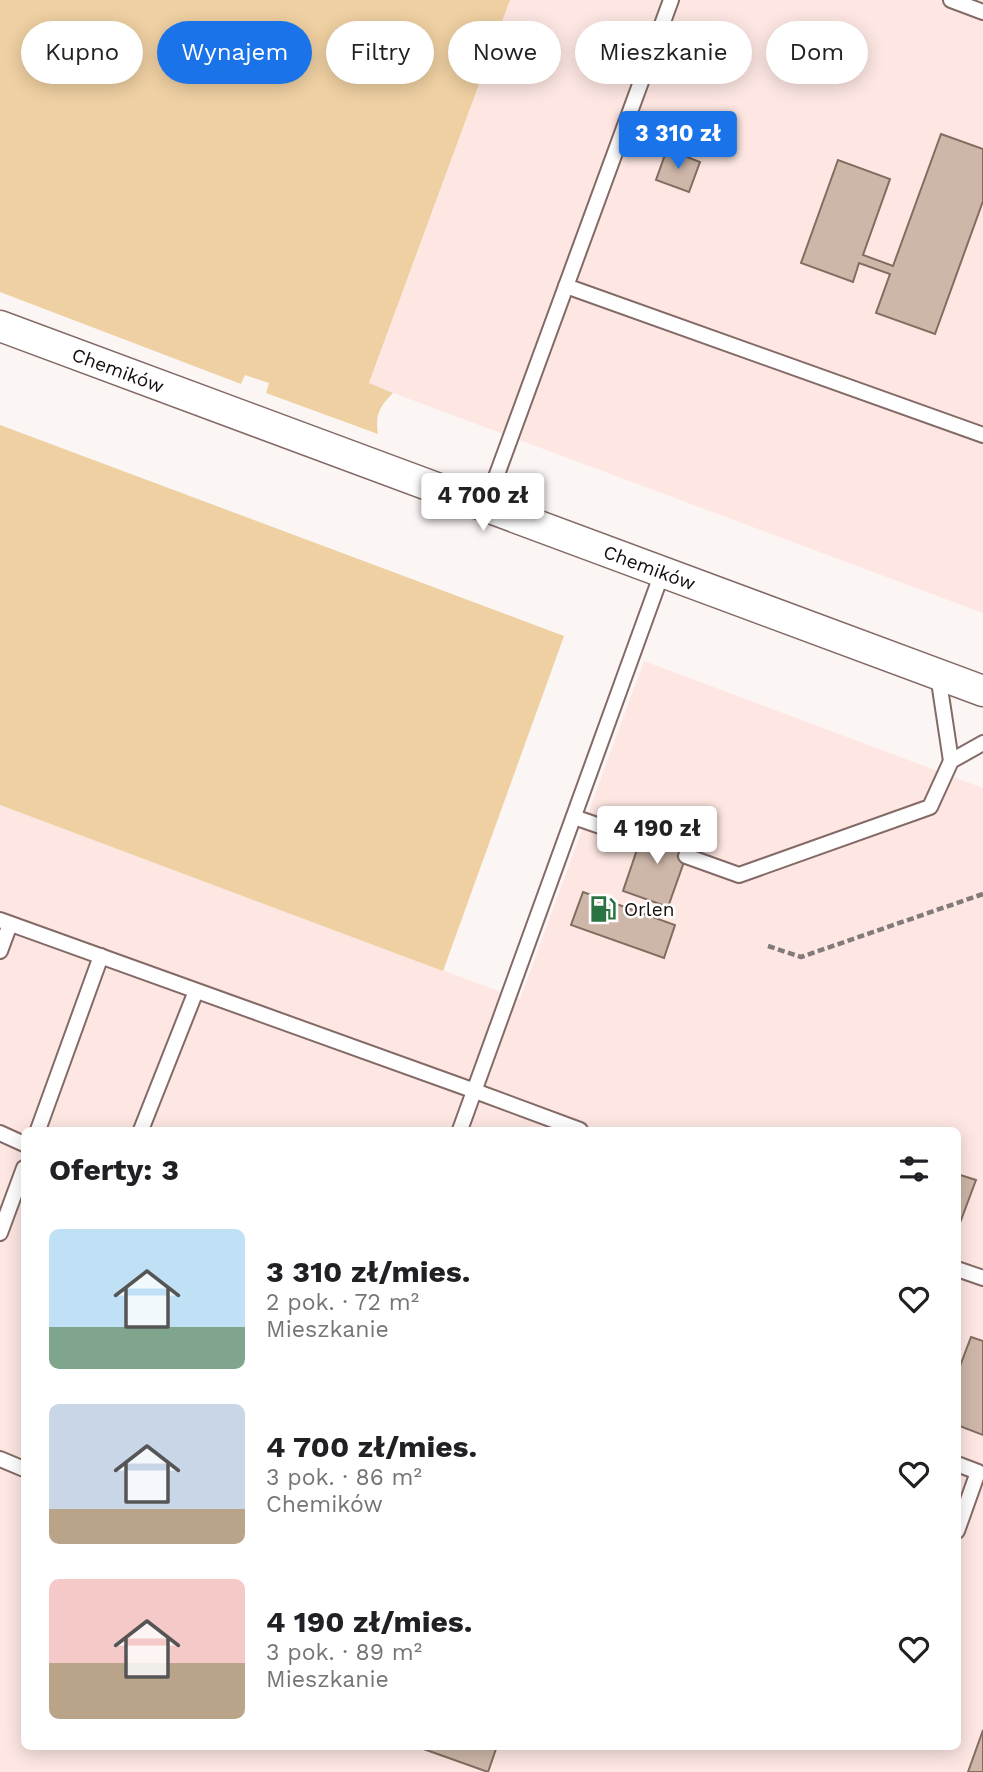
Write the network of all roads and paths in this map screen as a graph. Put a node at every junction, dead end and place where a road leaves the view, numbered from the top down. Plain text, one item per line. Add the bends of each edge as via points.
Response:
1 (671, 0) edge
2 (951, 0) edge
3 (983, 12) edge
4 (566, 286) junction
5 (0, 326) edge
6 (983, 435) edge
7 (485, 507) junction
8 (663, 573) junction
9 (938, 675) junction
10 (983, 691) edge
11 (983, 743) edge
12 (951, 761) junction
13 (574, 817) junction
14 (640, 840) dead end
15 (686, 856) dead end
16 (983, 894) edge
17 (5, 922) edge
18 (768, 946) dead end
19 (0, 951) edge
20 (101, 957) junction
21 (196, 991) junction
22 (475, 1091) junction
23 (39, 1127) edge
24 (142, 1127) edge
25 (461, 1127) edge
26 (572, 1127) edge
27 (0, 1133) edge
28 (21, 1143) edge
29 (21, 1176) edge
30 (0, 1233) edge
31 (961, 1270) edge
32 (983, 1278) edge
33 (0, 1459) edge
34 (961, 1466) edge
35 (21, 1468) edge
36 (961, 1520) edge

1 - 4 lane
2 - 3 lane
4 - 6 lane
4 - 7 lane
5 - 7 street, Chemików
7 - 8 street, Chemików
8 - 9 street, Chemików
8 - 13 lane
9 - 10 street, Chemików
9 - 12 lane
11 - 12 lane
12 - 15 lane via 930,807 739,875
13 - 14 lane
13 - 22 lane
16 - 18 path via 801,957
17 - 19 lane
17 - 20 lane
20 - 21 lane
20 - 23 lane
21 - 22 lane
21 - 24 lane
22 - 25 lane
22 - 26 lane
27 - 28 lane
29 - 30 lane
31 - 32 lane
33 - 35 lane
34 - 36 lane via 978,1472

